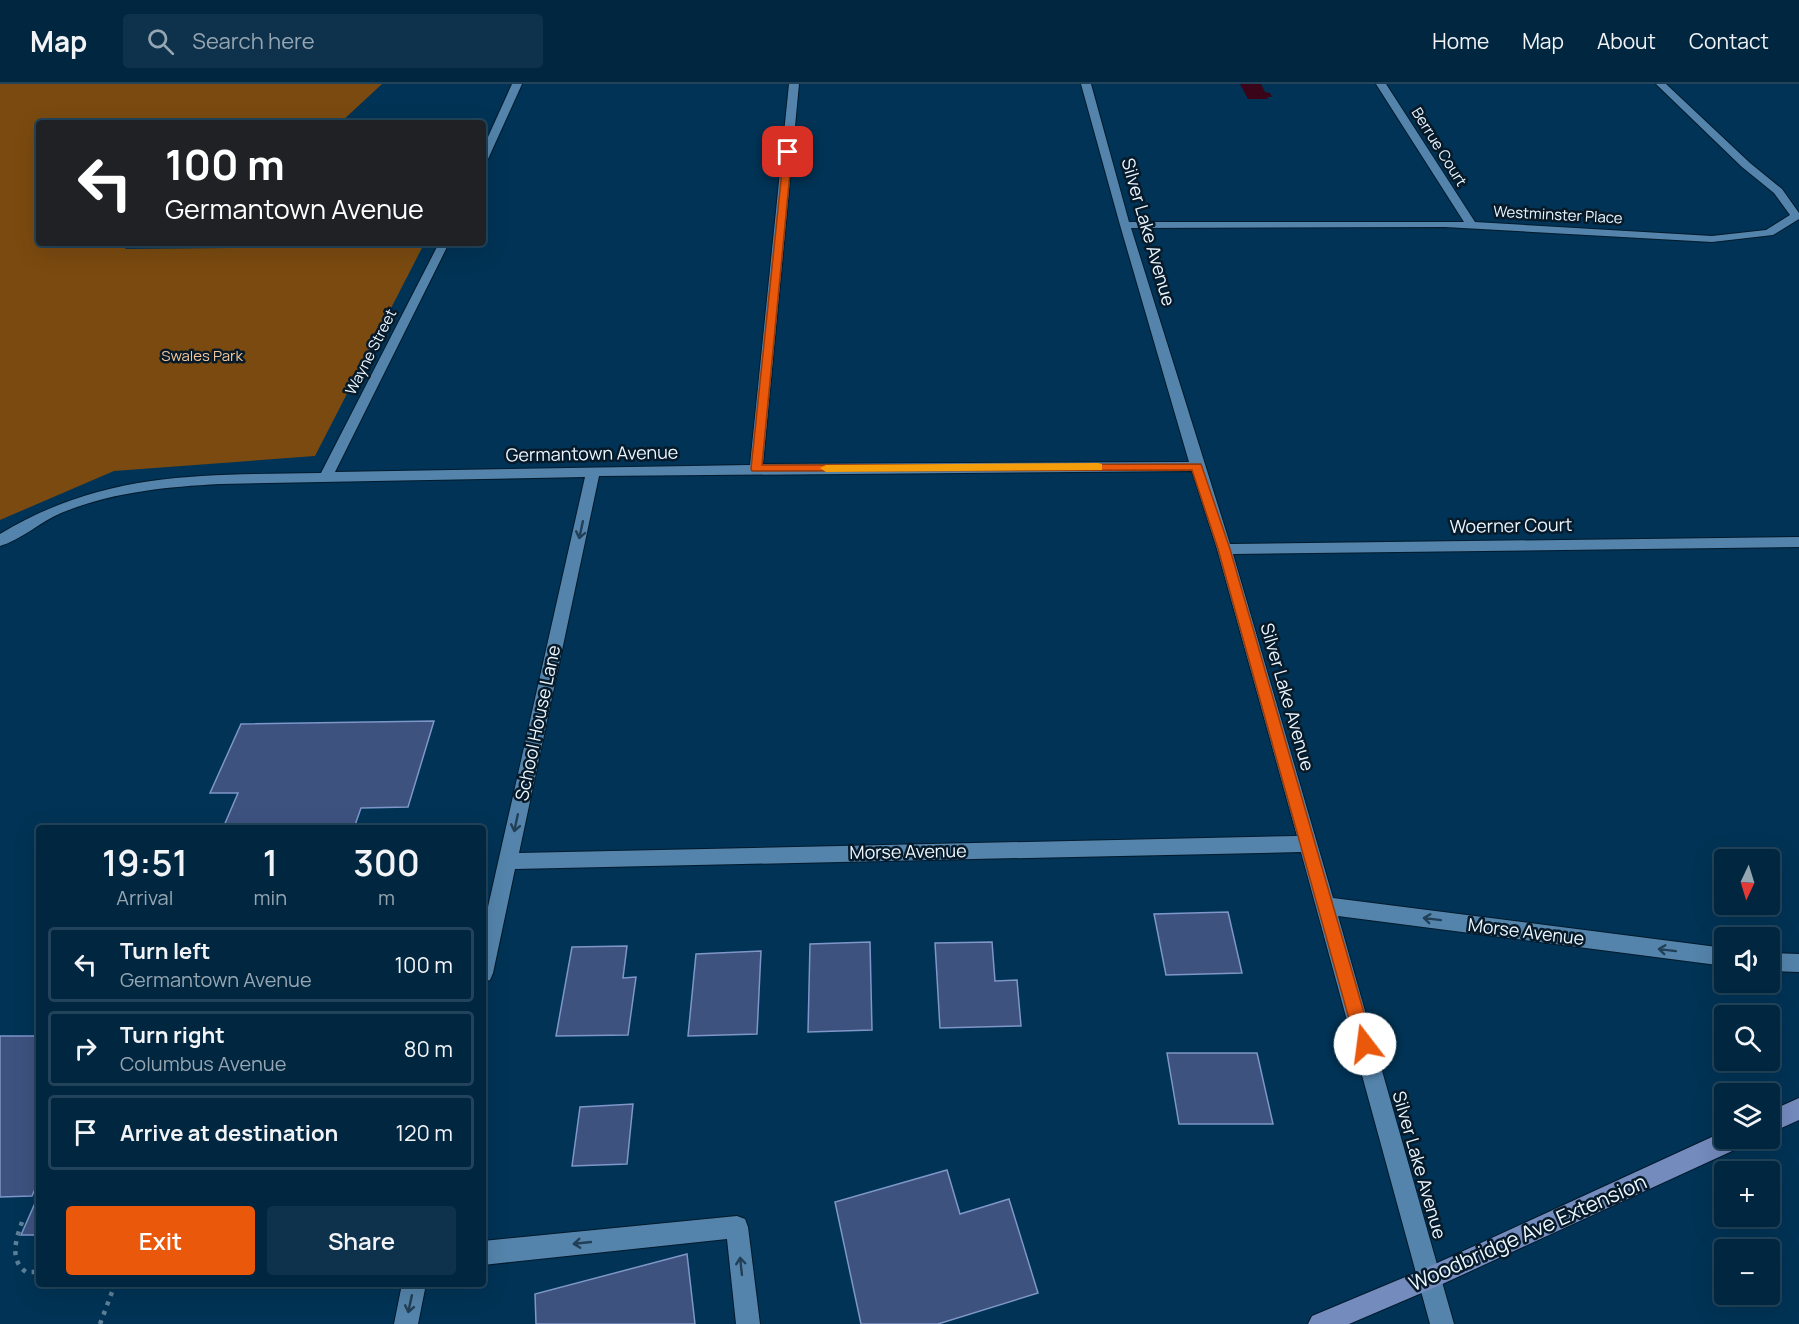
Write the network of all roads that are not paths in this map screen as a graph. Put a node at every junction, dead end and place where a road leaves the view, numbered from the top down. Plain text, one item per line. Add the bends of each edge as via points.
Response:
1 (517, 84) edge
2 (794, 84) edge
3 (1086, 84) edge
4 (1381, 84) edge
5 (1661, 84) edge
6 (486, 152) edge
7 (1125, 225) junction
8 (1471, 225) junction
9 (442, 246) edge
10 (1197, 466) junction
11 (756, 469) junction
12 (593, 473) junction
13 (326, 477) junction
14 (0, 541) edge
15 (1799, 542) edge
16 (1224, 549) junction
17 (1309, 844) junction
18 (508, 861) junction
19 (1326, 906) junction
20 (1714, 956) edge
21 (486, 960) edge
22 (1780, 962) edge
23 (1799, 963) edge
24 (1799, 1109) edge
25 (1780, 1118) edge
26 (1714, 1148) edge
27 (486, 1253) edge
28 (1430, 1278) junction
29 (413, 1287) edge
30 (406, 1324) edge
31 (748, 1324) edge
32 (1320, 1324) edge
33 (1442, 1324) edge

1 - 6 street
2 - 11 street
3 - 7 street, Silver Lake Avenue
4 - 8 street, Berrue Court
5 - 8 street, Westminster Place via 1778,191 1796,216 1769,233 1712,239
7 - 8 street, Westminster Place
7 - 10 street, Silver Lake Avenue
9 - 13 street, Wayne Street
10 - 11 street, Germantown Avenue
10 - 16 street, Silver Lake Avenue
11 - 12 street, Germantown Avenue
12 - 13 street, Germantown Avenue
12 -> 18 street, School House Lane
13 - 14 street, Germantown Avenue via 174,481 113,490 32,519
15 - 16 street, Woerner Court
16 - 17 street, Silver Lake Avenue
17 - 18 street, Morse Avenue
17 - 19 street, Silver Lake Avenue
18 - 21 street, School House Lane
20 -> 19 street, Morse Avenue
19 - 28 street, Silver Lake Avenue
22 - 23 street
24 - 25 main road
26 - 28 main road, Woodbridge Ave Extension
31 -> 27 street via 736,1227
28 - 32 main road, Woodbridge Ave Extension
28 - 33 street, Silver Lake Avenue
29 -> 30 street

